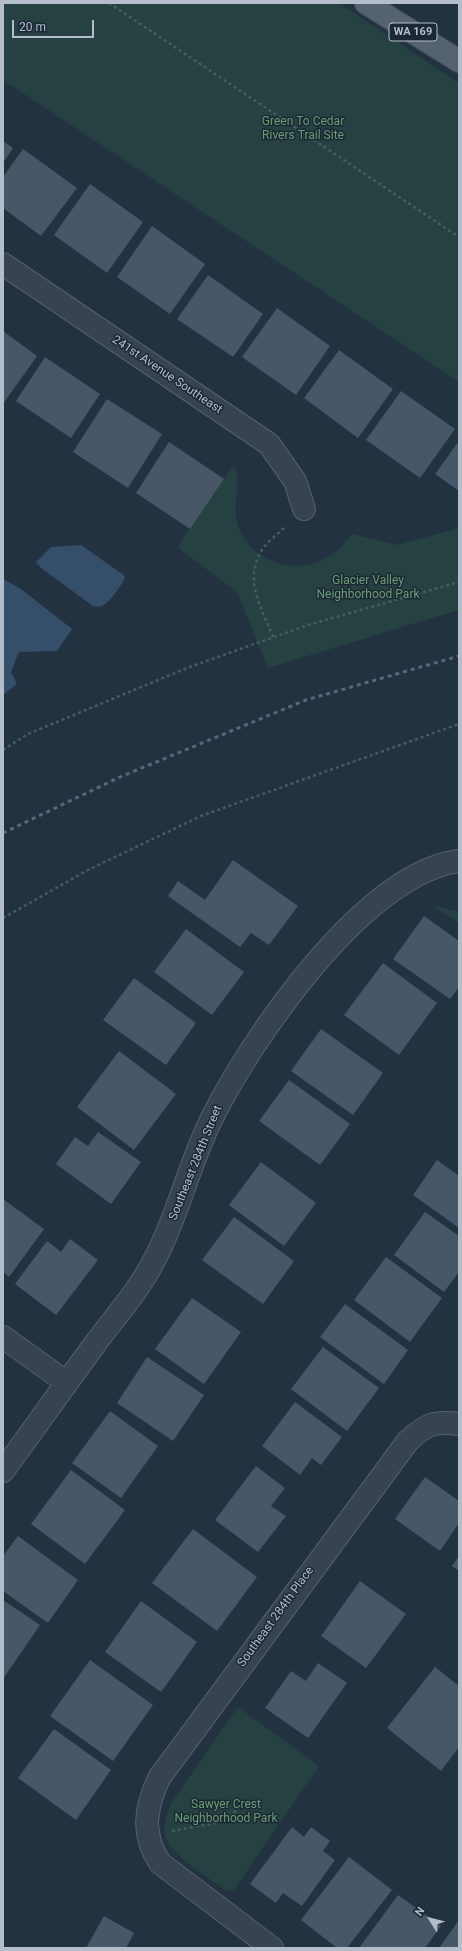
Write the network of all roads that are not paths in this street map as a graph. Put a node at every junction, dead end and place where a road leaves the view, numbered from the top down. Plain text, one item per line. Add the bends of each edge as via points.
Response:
1 (366, 3) edge
2 (459, 61) edge
3 (3, 264) edge
4 (304, 509) road end
5 (459, 861) edge
6 (3, 1337) edge
7 (67, 1383) junction
8 (450, 1423) edge
9 (3, 1471) edge
10 (272, 1948) edge

1 - 2 main road, WA 169
3 - 4 street, 241st Avenue Southeast via 269,444 295,481
5 - 7 street, Southeast 284th Street via 445,862 432,867 367,909 335,941 279,1007 211,1120 168,1235 144,1278
6 - 7 street
7 - 9 street, Southeast 284th Street
8 - 10 street, Southeast 284th Place via 423,1427 408,1441 159,1778 151,1796 146,1816 148,1836 151,1850 160,1863

